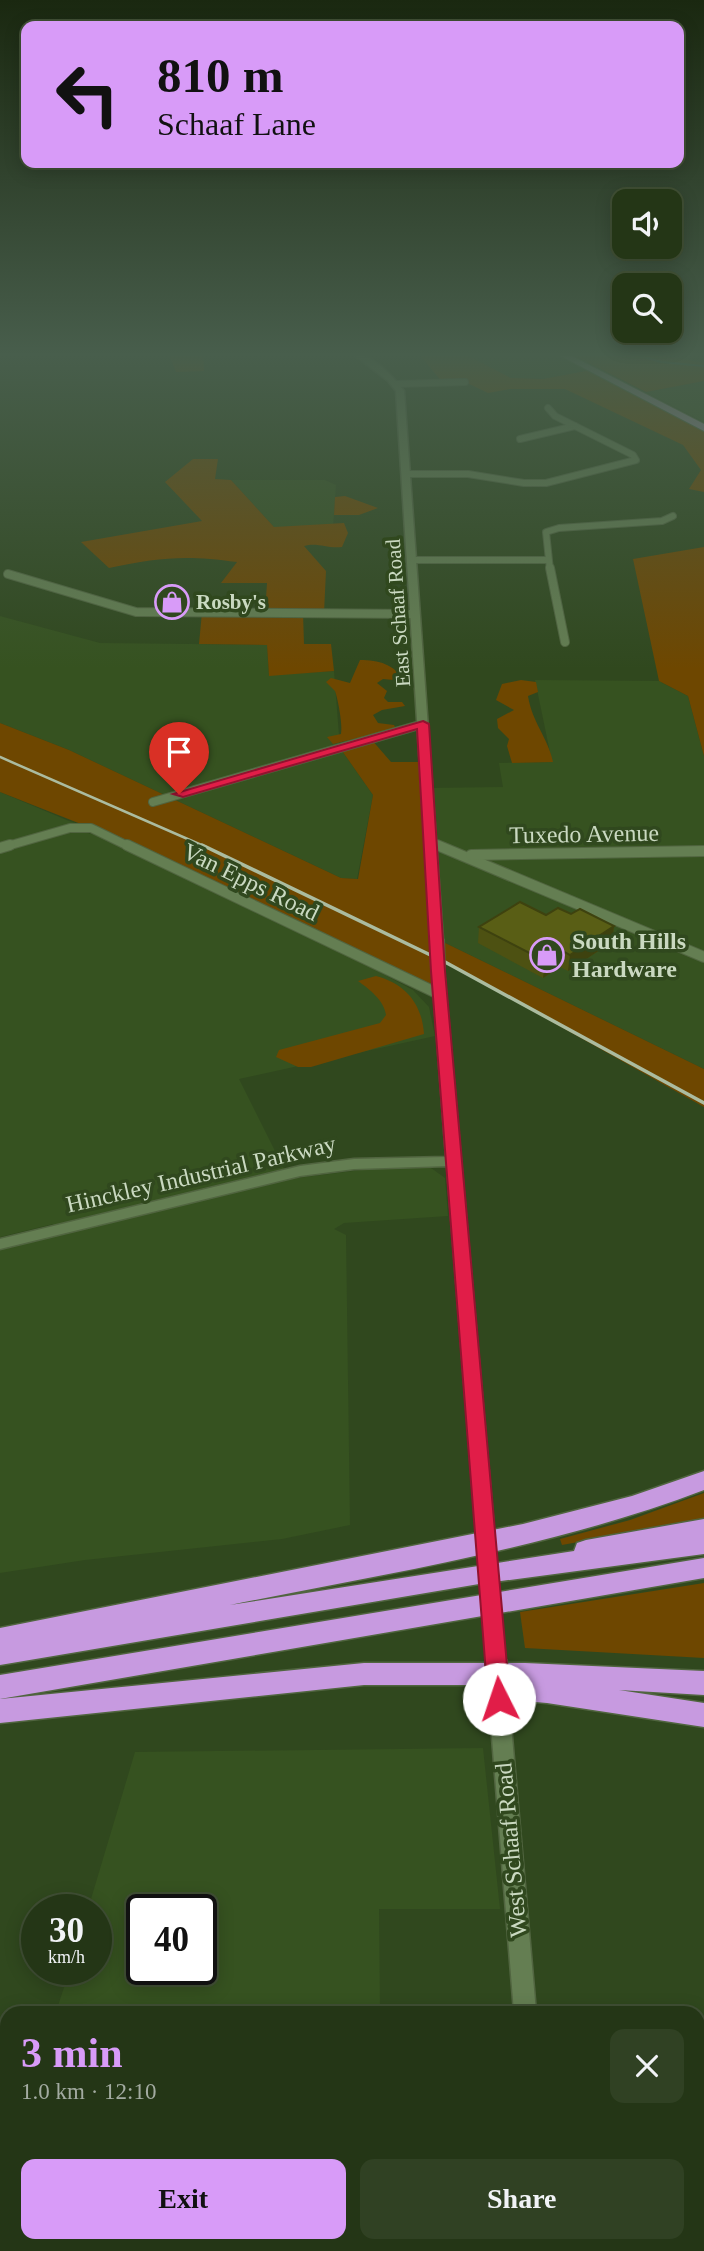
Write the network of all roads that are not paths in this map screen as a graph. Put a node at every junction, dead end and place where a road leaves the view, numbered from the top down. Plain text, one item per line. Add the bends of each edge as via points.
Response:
1 (406, 458) edge
2 (634, 458) edge
3 (407, 474) junction
4 (673, 516) dead end
5 (411, 560) junction
6 (548, 560) junction
7 (8, 574) dead end
8 (415, 614) junction
9 (565, 642) dead end
10 (423, 724) junction
11 (153, 802) dead end
12 (432, 843) junction
13 (0, 848) edge
14 (704, 851) edge
15 (465, 855) junction
16 (704, 957) edge
17 (441, 995) junction
18 (455, 1161) junction
19 (0, 1244) edge
20 (704, 1480) edge
21 (704, 1529) edge
22 (704, 1544) edge
23 (704, 1568) edge
24 (479, 1574) junction
25 (0, 1640) edge
26 (0, 1654) edge
27 (704, 1683) edge
28 (250, 1685) junction
29 (0, 1687) edge
30 (0, 1711) edge
31 (704, 1715) edge
32 (524, 2006) edge

1 - 3 street, East Schaaf Road
2 - 3 street via 546,482 468,474
3 - 5 street, East Schaaf Road
4 - 6 street via 662,521 549,530 544,535
5 - 6 street
5 - 8 street, East Schaaf Road
6 - 9 street
7 - 8 street via 136,612
8 - 10 street, East Schaaf Road
10 - 11 street
10 - 12 street, West Schaaf Road
12 - 15 street
12 - 17 street, West Schaaf Road, bridge
13 - 17 street, Van Epps Road via 70,828 91,828
14 - 15 street, Tuxedo Avenue
15 - 16 street
17 - 18 street, West Schaaf Road
18 - 19 street, Hinckley Industrial Parkway via 354,1164 300,1171
18 - 32 street, West Schaaf Road, bridge
20 - 25 highway via 565,1524
21 - 24 highway
22 - 24 highway
23 - 29 highway
24 - 26 highway
27 - 28 highway via 450,1673 355,1675
28 - 30 highway
28 - 31 highway via 466,1684 547,1691

